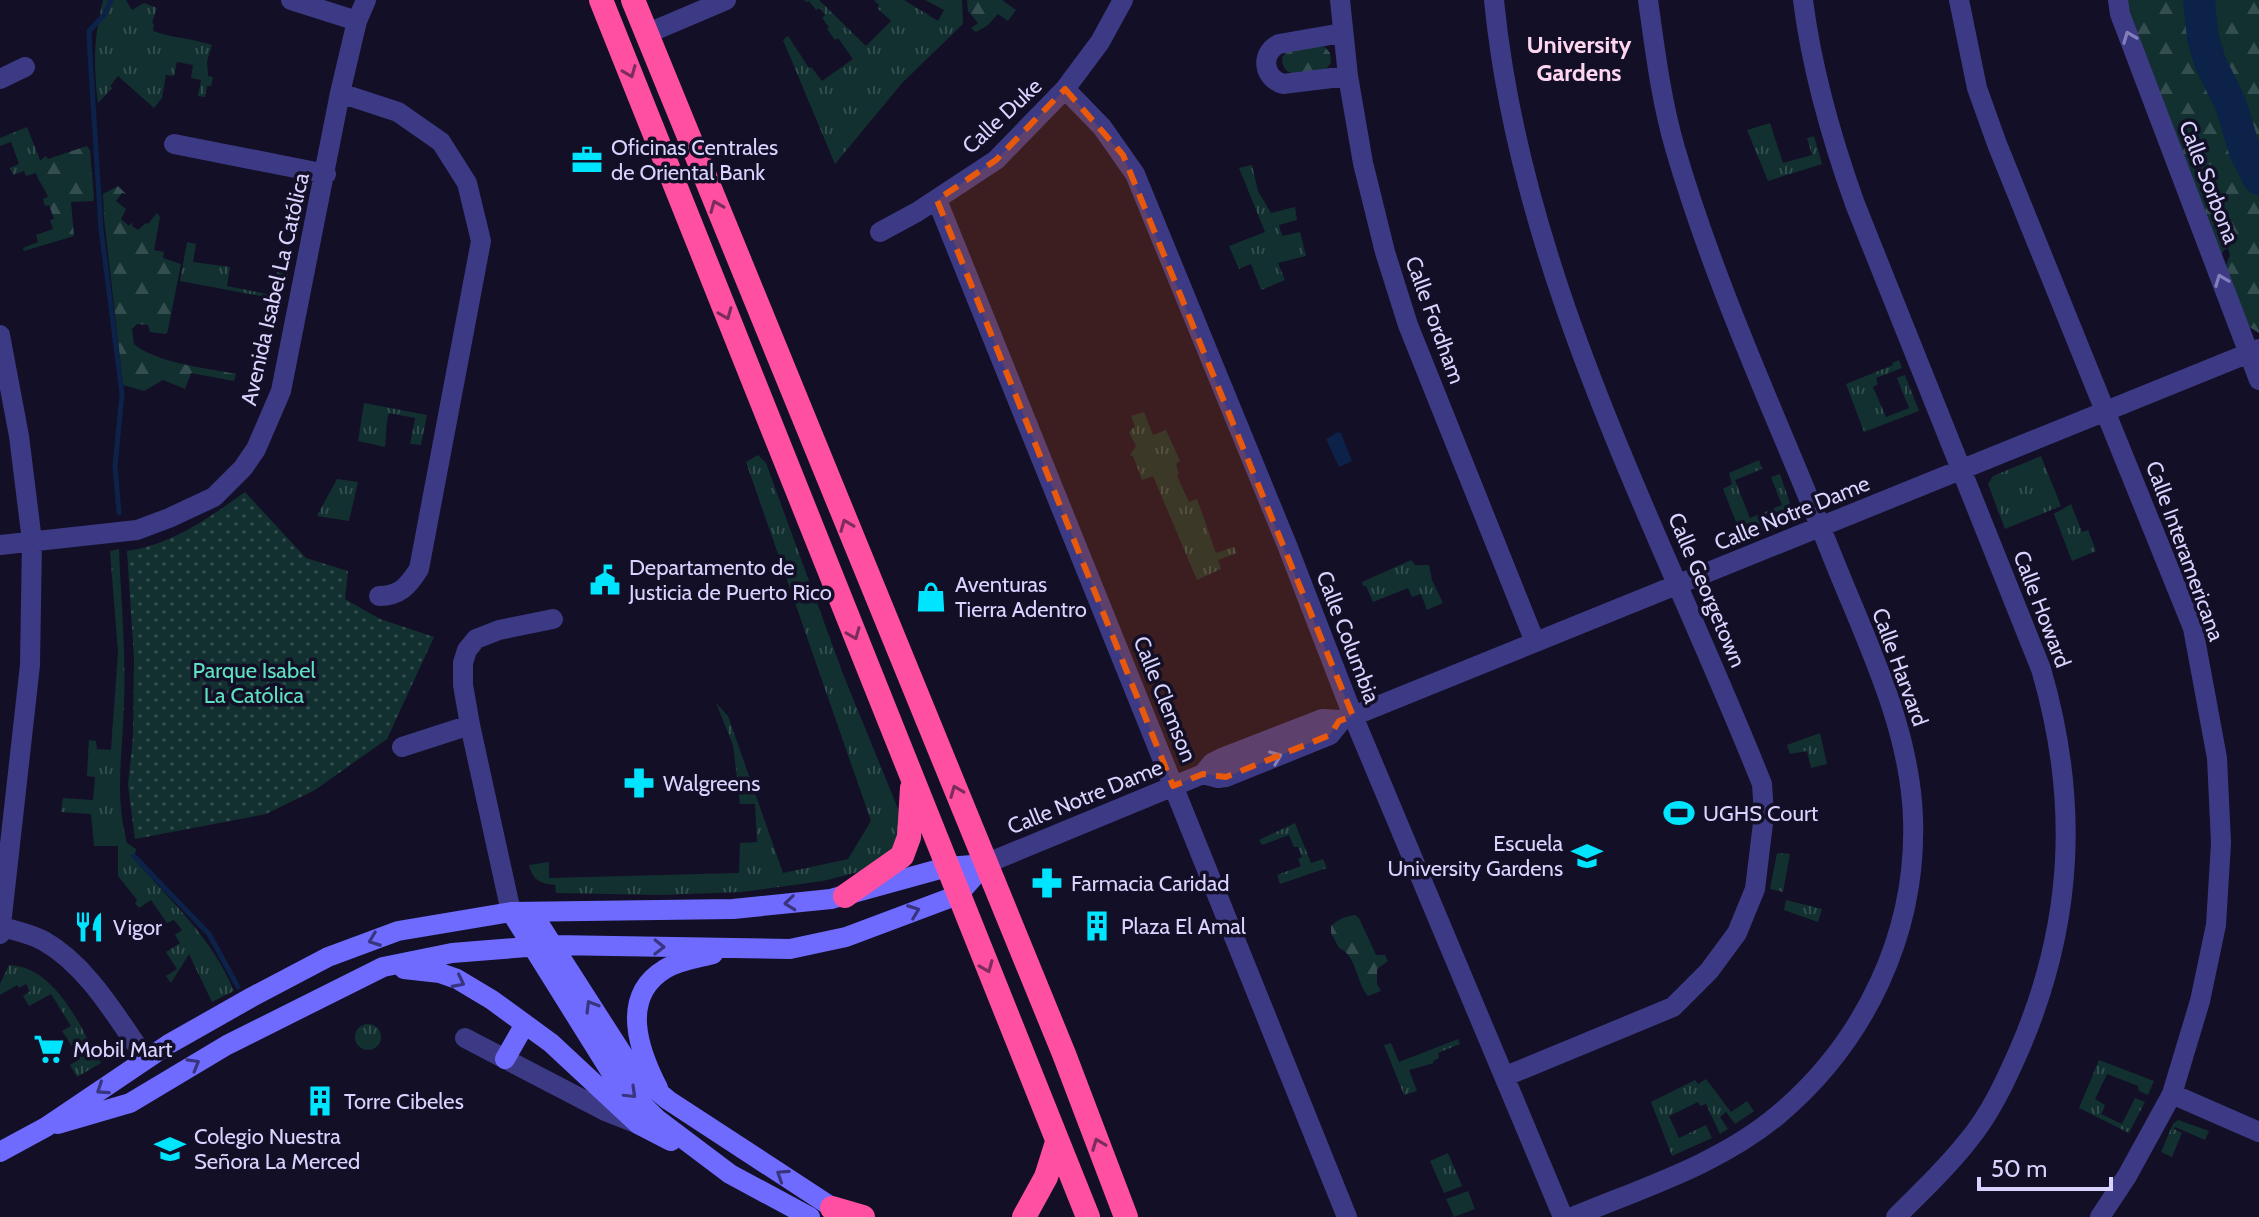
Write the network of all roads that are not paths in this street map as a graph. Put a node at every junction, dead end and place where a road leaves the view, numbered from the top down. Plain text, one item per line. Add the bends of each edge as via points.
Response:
1 (291, 0) edge
2 (366, 0) edge
3 (601, 0) edge
4 (633, 0) edge
5 (726, 0) edge
6 (1123, 0) edge
7 (1340, 0) edge
8 (1494, 0) edge
9 (1648, 0) edge
10 (1803, 0) edge
11 (1959, 0) edge
12 (2118, 0) edge
13 (357, 21) junction
14 (1342, 33) junction
15 (646, 34) junction
16 (25, 67) dead end
17 (1348, 76) junction
18 (0, 79) edge
19 (1065, 89) junction
20 (340, 93) junction
21 (174, 144) dead end
22 (326, 174) junction
23 (937, 200) junction
24 (880, 232) dead end
25 (0, 335) edge
26 (2254, 351) edge
27 (2259, 380) edge
28 (2106, 411) junction
29 (1963, 470) junction
30 (1820, 526) junction
31 (32, 541) junction
32 (0, 545) edge
33 (1678, 586) junction
34 (379, 596) dead end
35 (553, 619) dead end
36 (1535, 642) junction
37 (1347, 718) junction
38 (470, 725) junction
39 (402, 747) dead end
40 (913, 782) junction
41 (1173, 786) junction
42 (985, 864) junction
43 (947, 867) junction
44 (503, 881) junction
45 (958, 895) junction
46 (845, 896) junction
47 (511, 912) junction
48 (532, 913) junction
49 (1, 930) edge
50 (553, 945) junction
51 (531, 946) junction
52 (731, 948) junction
53 (383, 967) junction
54 (521, 1030) junction
55 (465, 1038) dead end
56 (146, 1059) junction
57 (505, 1059) junction
58 (1506, 1076) junction
59 (2172, 1094) junction
60 (668, 1100) junction
61 (638, 1124) junction
62 (46, 1127) junction
63 (2259, 1132) edge
64 (1057, 1142) junction
65 (0, 1152) edge
66 (730, 1174) junction
67 (830, 1214) edge
68 (863, 1217) edge
69 (1024, 1217) edge
70 (1088, 1217) edge
71 (1126, 1217) edge
72 (1347, 1217) edge
73 (1563, 1217) edge
74 (1573, 1217) edge
75 (1896, 1217) edge
76 (2100, 1217) edge

1 - 13 street
2 - 13 street, Avenida Isabel La Católica
3 -> 40 highway
4 - 15 highway
5 - 15 street
6 - 19 street, Calle Duke
7 - 14 street, Calle Fordham
8 - 33 street, Calle Georgetown via 1532,209 1569,319
9 - 30 street, Calle Harvard via 1674,145 1702,235
10 - 29 street, Calle Howard via 1834,145
11 - 28 street, Calle Interamericana via 1977,88 1997,144
26 -> 12 street, Calle Sorbona
13 - 20 street, Avenida Isabel La Católica
14 - 17 street, Calle Fordham
14 - 17 street via 1270,48 1267,70 1283,84
42 -> 15 highway
16 - 18 street
17 - 36 street, Calle Fordham via 1363,163 1408,325
19 - 23 street, Calle Duke via 996,160
19 - 37 street, Calle Columbia via 1102,127 1135,174 1287,545
20 - 22 street, Avenida Isabel La Católica
20 - 34 street via 398,112 441,142 467,183 481,241 419,569 400,592
21 - 22 street
22 - 31 street, Avenida Isabel La Católica via 281,391 243,468 214,497 137,530
23 - 24 street, Calle Duke
23 - 41 street, Calle Clemson
25 - 31 street
26 - 27 street, Calle Sorbona
26 - 28 street, Calle Notre Dame
28 - 29 street, Calle Notre Dame
28 - 59 street, Calle Interamericana via 2193,628 2217,758 2221,843 2216,925
29 - 30 street, Calle Notre Dame
29 - 75 street, Calle Howard via 2054,715 2067,826 2065,882 2054,950 2005,1084 1968,1142
30 - 33 street, Calle Notre Dame
30 - 74 street, Calle Harvard via 1892,708 1909,776 1913,855 1890,959 1856,1028 1776,1116 1705,1161
31 - 32 street, Avenida Isabel La Católica
31 - 49 street via 30,665
33 - 36 street, Calle Notre Dame
33 - 58 street, Calle Georgetown via 1762,784 1764,815 1755,889 1737,933 1673,1007
35 - 38 street via 499,630 476,639 467,650 463,685
36 - 37 street, Calle Notre Dame
37 - 41 street, Calle Notre Dame via 1322,719 1224,757 1203,774
37 - 58 street, Calle Columbia
38 - 39 street
38 - 44 street
40 - 43 highway
40 - 46 highway via 909,837 902,856
41 - 42 street, Calle Notre Dame
41 - 72 street, Calle Clemson
42 - 43 street
42 - 45 street
71 -> 42 highway
43 - 45 highway
43 - 46 street
44 - 47 street
44 - 48 street
52 -> 45 street via 790,949 846,937
45 -> 64 highway
46 -> 48 street via 733,909
47 - 48 street
47 - 51 street
47 -> 56 street via 398,931 328,957
48 - 50 street
49 - 56 street via 41,939 63,953
50 - 51 street
50 -> 52 street
60 -> 50 street via 634,1072
51 - 53 street via 452,953
51 -> 66 street via 614,1077 657,1119
52 - 60 street via 666,968 650,981 641,999 635,1018 637,1039
53 -> 54 street via 457,979 490,999
62 -> 53 street via 130,1103 227,1045
54 - 57 street
54 - 61 street via 551,1043
55 - 57 street
56 -> 62 street
57 - 61 street
58 - 73 street, Calle Columbia
59 - 63 street
59 - 76 street, Calle Interamericana
67 -> 60 street
61 - 66 street
62 - 65 street
64 - 69 highway via 1046,1177
64 - 70 highway
66 - 67 street
67 - 68 highway

